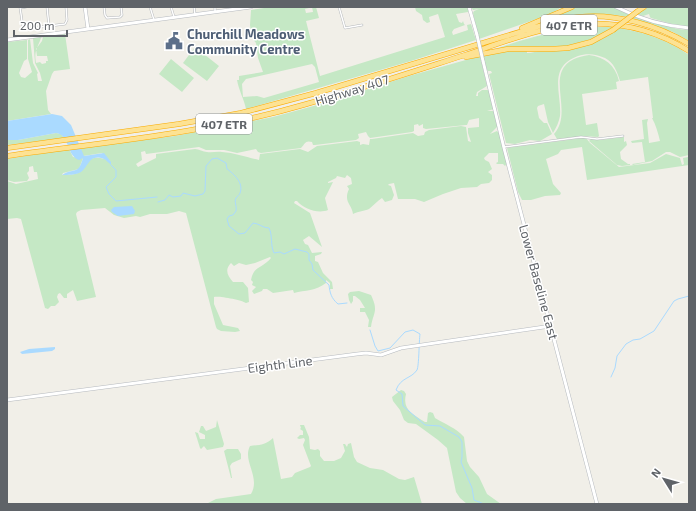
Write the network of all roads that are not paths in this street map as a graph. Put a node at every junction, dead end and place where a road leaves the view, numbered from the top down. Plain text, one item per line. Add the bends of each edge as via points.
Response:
1 (20, 7) edge
2 (26, 7) edge
3 (47, 7) edge
4 (66, 7) edge
5 (85, 7) edge
6 (104, 7) edge
7 (121, 7) edge
8 (150, 7) edge
9 (171, 7) edge
10 (194, 7) edge
11 (215, 7) edge
12 (251, 7) edge
13 (339, 7) edge
14 (469, 7) edge
15 (572, 7) edge
16 (616, 7) edge
17 (644, 7) edge
18 (238, 8) edge
19 (216, 12) junction
20 (195, 14) junction
21 (174, 18) junction
22 (154, 20) junction
23 (362, 25) dead end
24 (50, 26) junction
25 (689, 28) edge
26 (88, 29) junction
27 (7, 40) edge
28 (689, 44) edge
29 (475, 45) junction
30 (689, 51) edge
31 (449, 60) junction
32 (622, 136) dead end
33 (504, 147) junction
34 (7, 148) edge
35 (7, 156) edge
36 (551, 326) junction
37 (7, 400) edge
38 (597, 504) edge

1 - 2 street
1 - 24 street via 24,29
3 - 24 street
4 - 24 street via 67,23
5 - 26 main road
6 - 7 street via 108,18 120,17
8 - 22 street
9 - 21 street
10 - 20 street
11 - 19 street
12 - 18 main road
13 - 23 street via 345,28
14 - 33 main road, Lower Baseline East, bridge
15 - 29 highway
16 - 25 main road via 640,17
17 - 31 highway, bridge via 613,30 591,42 568,48 508,49
18 - 19 main road
19 - 20 main road
20 - 21 main road
21 - 22 main road
22 - 26 main road
26 - 27 main road
28 - 29 highway, Highway 407 / 407 ETR via 650,26 619,18 580,17
29 - 34 highway, Highway 407 / 407 ETR via 241,113
30 - 31 highway, Highway 407 / 407 ETR via 642,30 593,23 545,30
31 - 35 highway, Highway 407 / 407 ETR via 271,114 194,129
32 - 33 street via 597,139 581,137
33 - 36 main road, Lower Baseline East
36 - 37 main road, Eighth Line via 418,345 381,355 357,354
36 - 38 main road, Lower Baseline East

